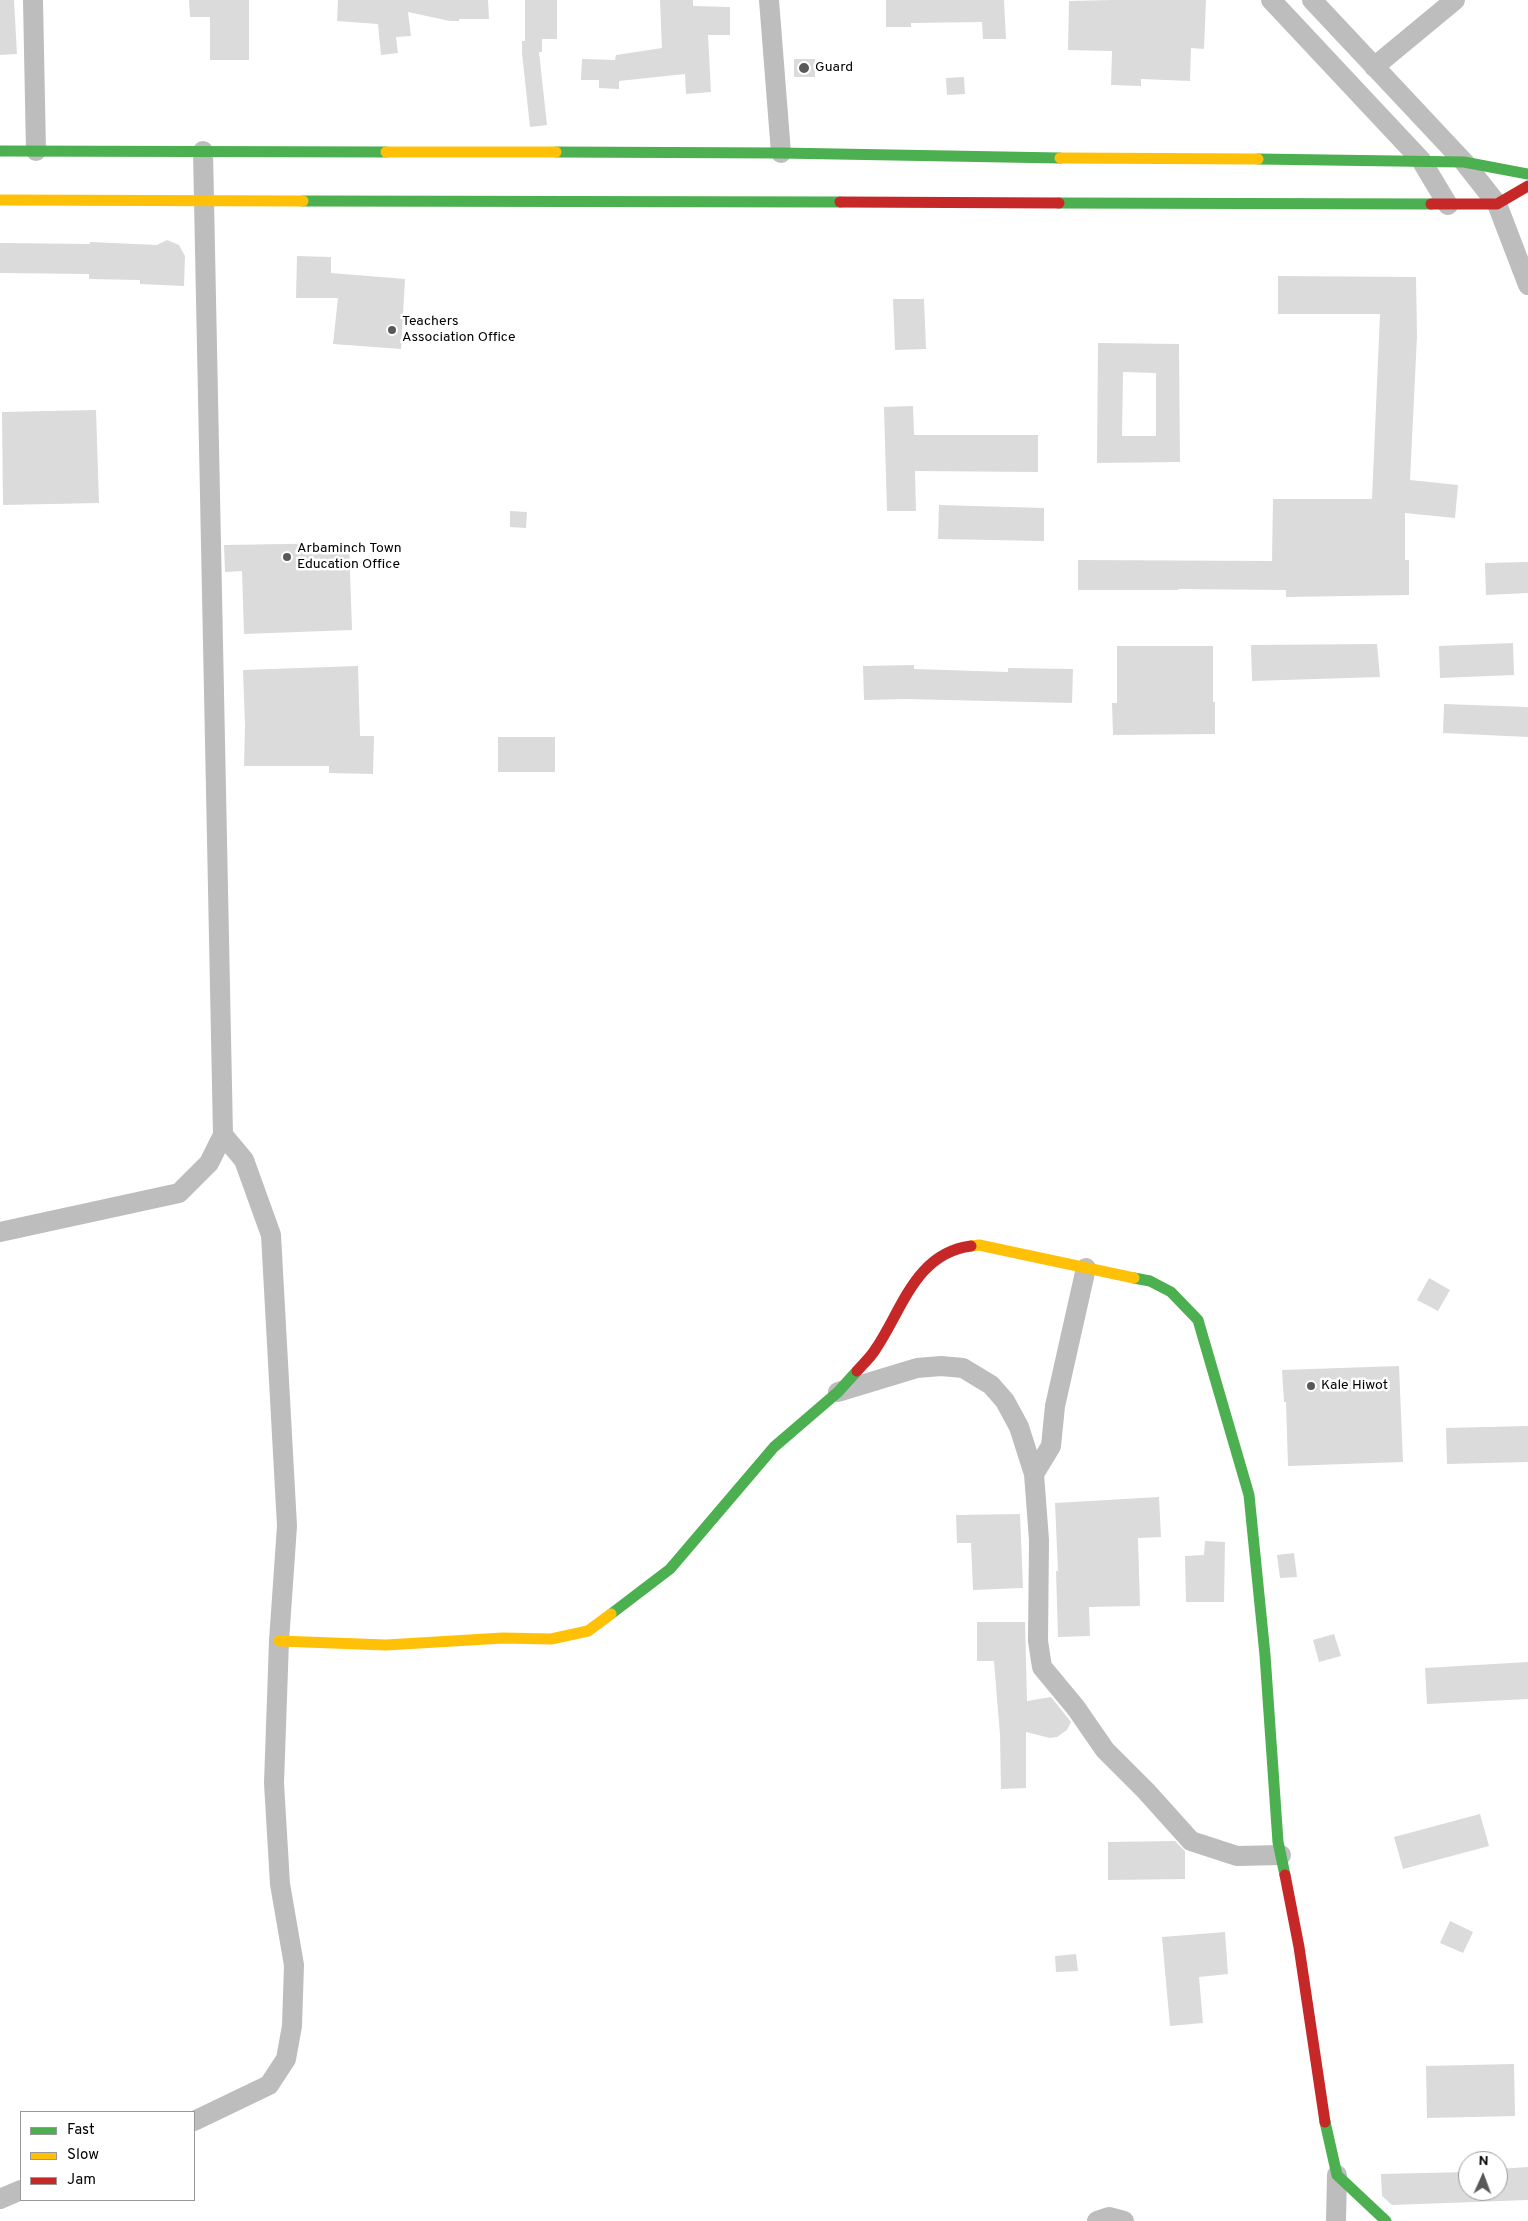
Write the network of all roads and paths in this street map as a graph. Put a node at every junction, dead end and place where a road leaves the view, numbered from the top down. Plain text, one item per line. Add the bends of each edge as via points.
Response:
1 (33, 0) edge
2 (769, 0) edge
3 (1271, 0) edge
4 (1312, 0) edge
5 (1455, 0) edge
6 (1374, 67) junction
7 (0, 151) edge
8 (36, 151) junction
9 (203, 151) junction
10 (782, 153) junction
11 (1422, 160) junction
12 (1464, 162) junction
13 (1528, 174) edge
14 (1528, 186) edge
15 (0, 200) edge
16 (203, 202) junction
17 (1497, 204) junction
18 (1448, 205) junction
19 (1528, 285) edge
20 (223, 1135) junction
21 (0, 1232) edge
22 (1086, 1268) junction
23 (838, 1392) junction
24 (1034, 1474) junction
25 (279, 1641) junction
26 (1281, 1855) junction
27 (195, 2121) edge
28 (1337, 2175) junction
29 (20, 2190) edge
30 (0, 2199) edge
31 (1097, 2221) edge
32 (1124, 2221) edge
33 (1336, 2221) edge
34 (1386, 2221) edge

1 - 8 street
2 - 10 street
3 - 11 street
4 - 6 street
5 - 6 street
6 - 12 street
7 - 8 main road
8 - 9 main road
9 - 10 main road
9 - 16 street
10 - 11 main road via 1148,164
11 - 12 main road
11 - 18 street
12 - 13 main road
12 - 17 street
14 - 17 main road
15 - 16 main road
16 - 18 main road via 1148,199
16 - 20 street
17 - 18 main road
17 - 19 street
20 - 21 street via 209,1163 179,1193
20 - 25 street via 244,1160 271,1235 287,1526
22 - 23 main road via 979,1245 955,1248 935,1260 908,1289 875,1351
22 - 24 street via 1055,1406 1051,1446
22 - 26 main road via 1150,1282 1171,1292 1198,1320 1249,1495
23 - 24 street via 917,1368 963,1368 991,1385 1005,1401 1019,1427
23 - 25 main road via 774,1447 670,1569 588,1631 551,1639 503,1638 386,1645
24 - 26 street via 1039,1540 1038,1641 1042,1667 1105,1750 1191,1841 1237,1856
25 - 27 street via 274,1783 280,1884 294,1965 288,2051 269,2085
26 - 28 main road via 1299,1947 1323,2112
28 - 33 street
28 - 34 main road
29 - 30 street
31 - 32 street via 1109,2217

